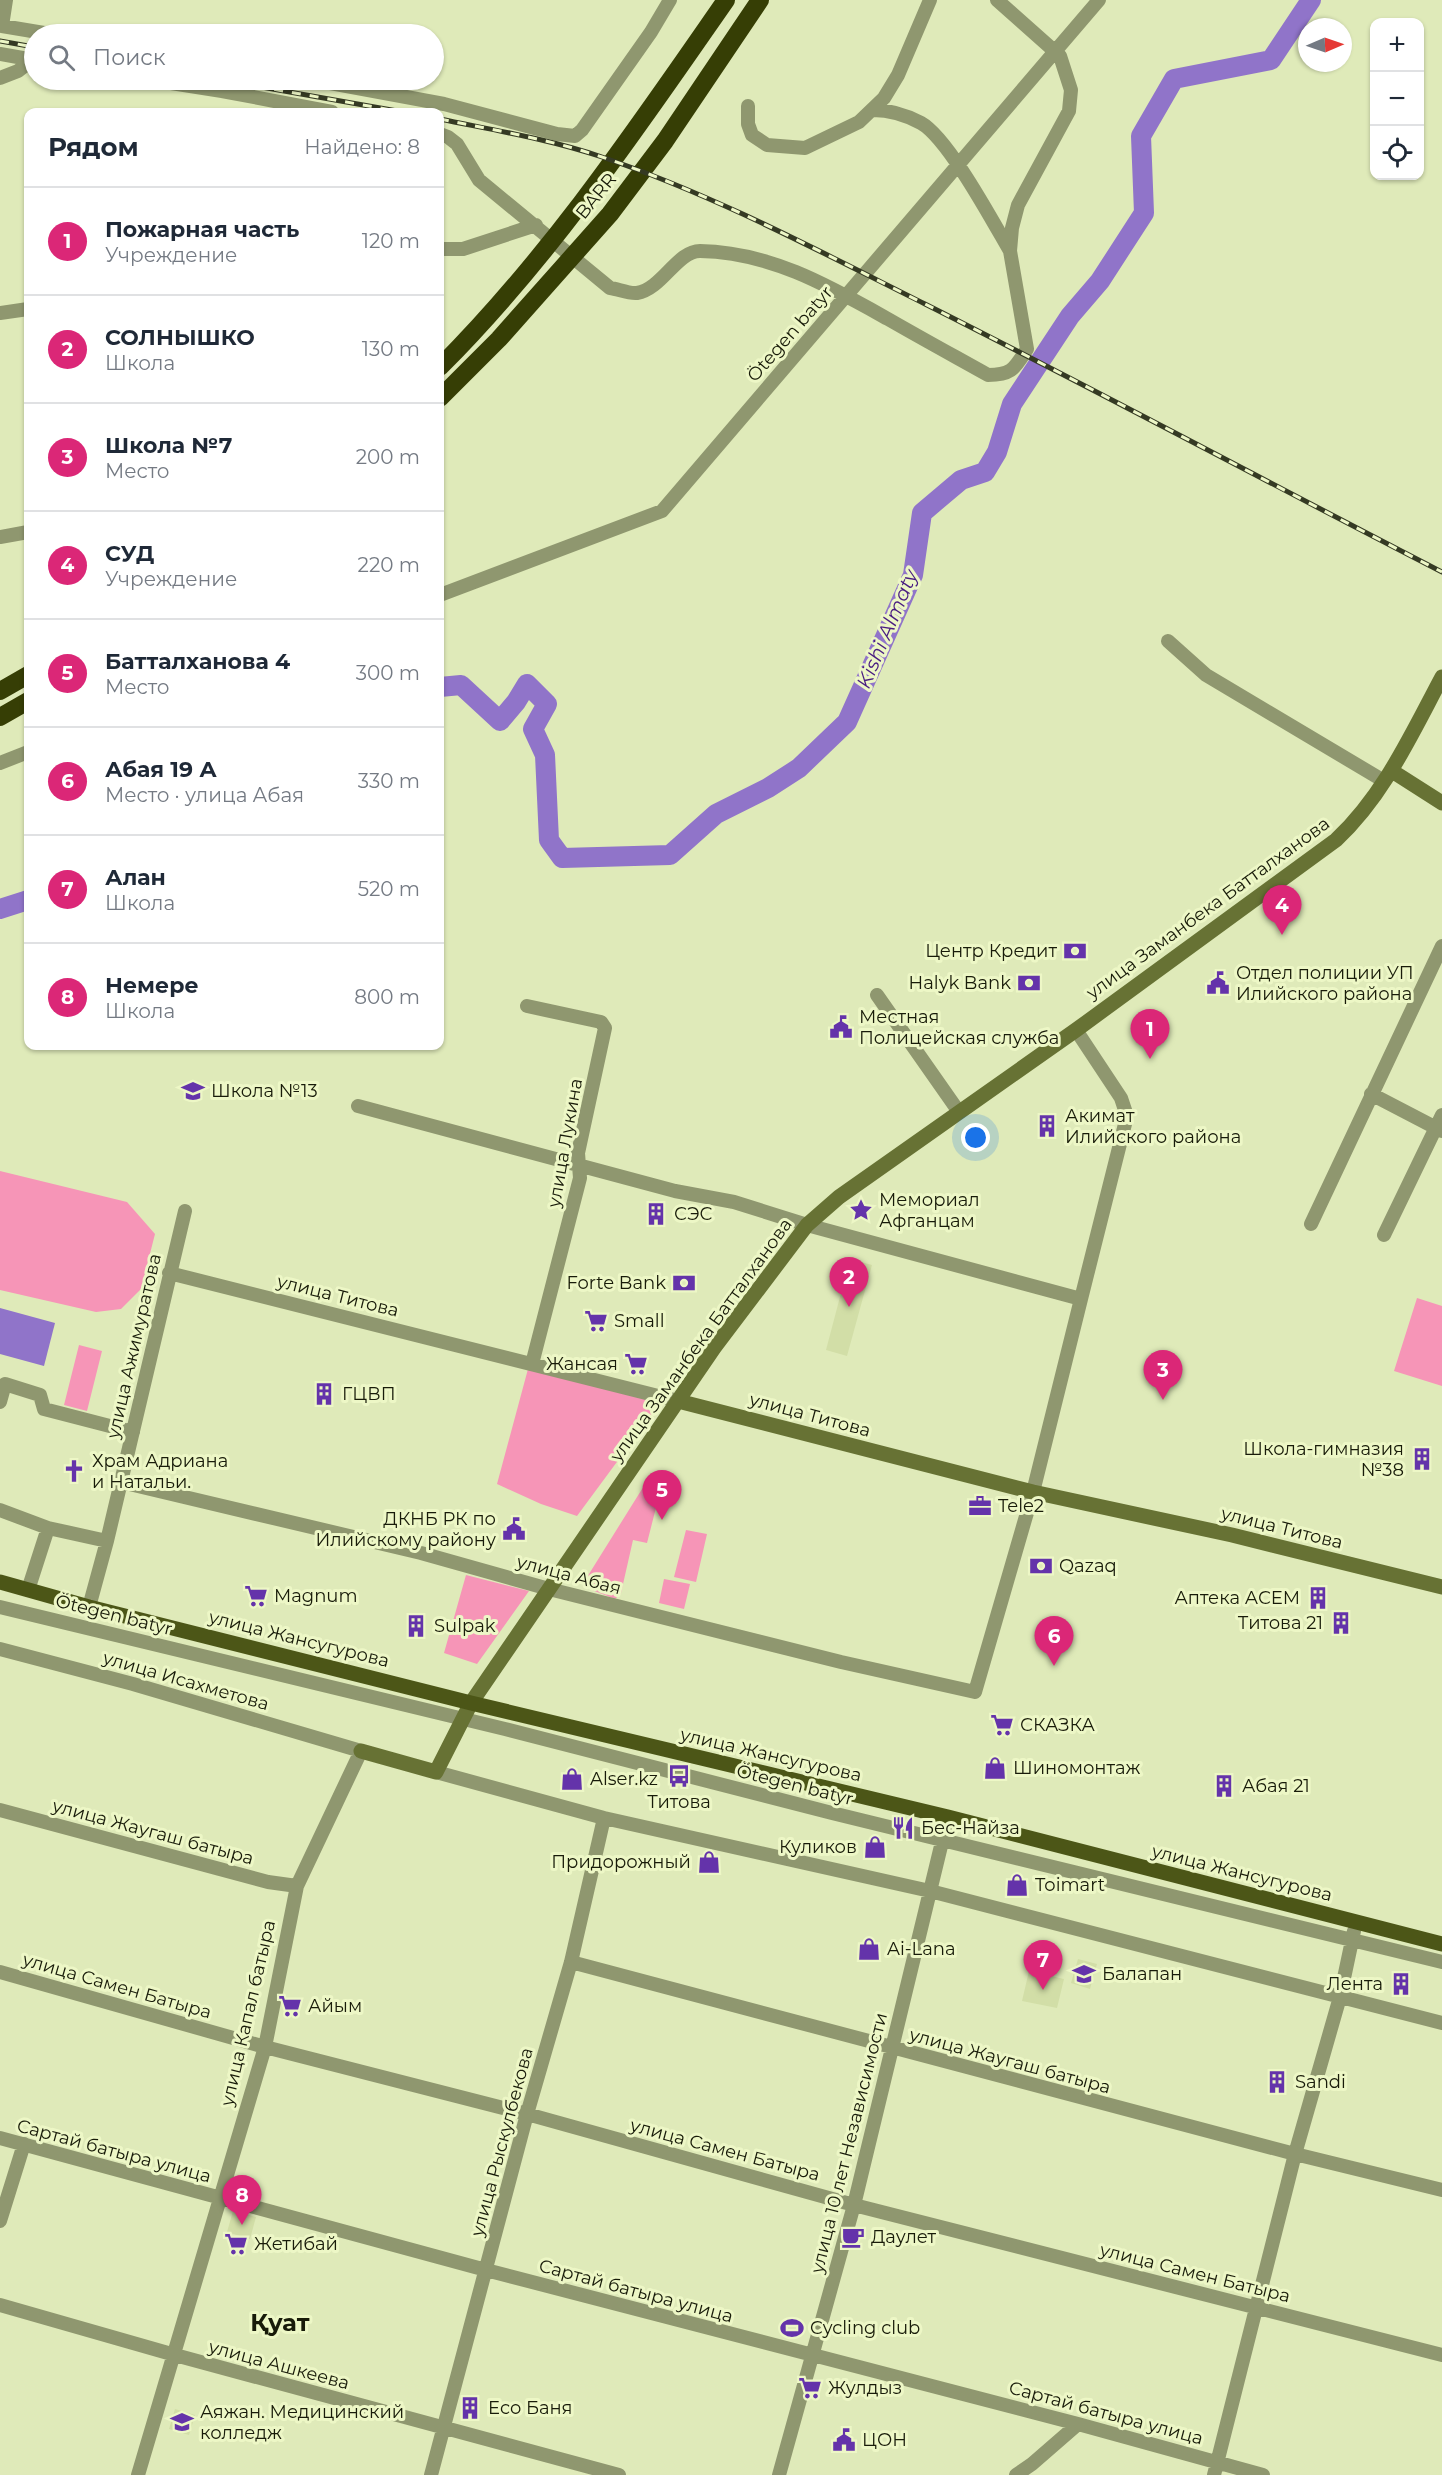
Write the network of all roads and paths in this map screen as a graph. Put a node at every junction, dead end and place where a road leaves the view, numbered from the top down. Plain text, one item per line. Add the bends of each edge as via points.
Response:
1 (6, 0) edge
2 (670, 0) edge
3 (726, 0) edge
4 (760, 0) edge
5 (930, 0) edge
6 (997, 0) edge
7 (1099, 0) edge
8 (24, 30) edge
9 (0, 54) edge
10 (24, 58) edge
11 (24, 67) edge
12 (0, 78) edge
13 (222, 90) edge
14 (368, 90) edge
15 (748, 106) dead end
16 (312, 108) edge
17 (873, 110) junction
18 (444, 136) edge
19 (536, 225) junction
20 (444, 249) edge
21 (1010, 251) junction
22 (24, 310) edge
23 (0, 313) edge
24 (444, 363) edge
25 (444, 394) edge
26 (24, 533) edge
27 (0, 537) edge
28 (444, 593) edge
29 (1168, 641) dead end
30 (24, 677) edge
31 (1442, 677) edge
32 (0, 691) edge
33 (24, 703) edge
34 (0, 717) edge
35 (24, 754) edge
36 (0, 763) edge
37 (1388, 776) junction
38 (1442, 803) edge
39 (1442, 946) edge
40 (877, 995) dead end
41 (527, 1006) dead end
42 (1076, 1030) junction
43 (1371, 1094) junction
44 (358, 1106) dead end
45 (959, 1112) junction
46 (1440, 1125) edge
47 (579, 1165) junction
48 (185, 1211) dead end
49 (1311, 1224) dead end
50 (807, 1225) junction
51 (1384, 1235) dead end
52 (169, 1274) junction
53 (1081, 1299) junction
54 (532, 1364) junction
55 (678, 1401) junction
56 (0, 1402) edge
57 (133, 1432) junction
58 (121, 1482) junction
59 (1033, 1492) junction
60 (0, 1510) edge
61 (48, 1528) junction
62 (107, 1541) junction
63 (2, 1583) edge
64 (1442, 1587) edge
65 (549, 1589) junction
66 (28, 1590) junction
67 (0, 1599) edge
68 (0, 1606) edge
69 (89, 1607) junction
70 (0, 1649) edge
71 (471, 1703) junction
72 (361, 1751) junction
73 (436, 1772) junction
74 (0, 1810) edge
75 (948, 1817) junction
76 (604, 1818) junction
77 (297, 1886) junction
78 (930, 1891) junction
79 (1356, 1923) junction
80 (1442, 1944) edge
81 (571, 1962) junction
82 (1442, 1962) edge
83 (0, 1972) edge
84 (1340, 1996) junction
85 (1442, 2022) edge
86 (264, 2047) junction
87 (891, 2048) junction
88 (527, 2114) junction
89 (0, 2138) edge
90 (24, 2144) junction
91 (1295, 2154) junction
92 (1442, 2190) edge
93 (220, 2199) junction
94 (854, 2205) junction
95 (0, 2222) edge
96 (486, 2270) junction
97 (0, 2305) edge
98 (1255, 2307) junction
99 (175, 2355) junction
100 (1442, 2355) edge
101 (814, 2357) junction
102 (1078, 2424) junction
103 (444, 2428) junction
104 (1216, 2468) edge
105 (138, 2475) edge
106 (431, 2475) edge
107 (619, 2475) edge
108 (779, 2475) edge
109 (1016, 2475) edge
110 (1263, 2475) edge

1 - 8 street via 2,26
2 - 14 street via 575,136
3 - 24 highway, BARR via 657,101 538,258
4 - 25 highway, BARR via 665,141 610,214 499,339
5 - 17 street via 904,64
6 - 21 street via 1060,56 1071,90 1069,111 1018,205
7 - 28 street, Ötegen batyr via 662,511
9 - 10 street
11 - 12 street
13 - 16 street
15 - 17 street via 752,135 767,146 805,148 860,122
17 - 21 street via 895,112 922,123 936,137 963,172
18 - 19 street via 458,144 479,180
19 - 20 street via 464,249
19 - 21 street via 610,288 636,293 654,285 696,251 724,252 773,263 819,280 988,375 1014,370 1027,349
22 - 23 street
26 - 27 street
29 - 37 street via 1206,675
30 - 32 highway
31 - 37 main road, улица Заманбека Батталханова
33 - 34 highway
35 - 36 street
37 - 38 main road
37 - 42 main road, улица Заманбека Батталханова via 1336,840
39 - 43 street
40 - 45 street
41 - 47 street, улица Лукина via 601,1022 605,1028 578,1153
42 - 45 main road, улица Заманбека Батталханова
42 - 53 street via 1121,1098 1127,1116
43 - 46 street
43 - 49 street
44 - 47 street
45 - 50 main road, улица Заманбека Батталханова via 839,1197
46 - 51 street
47 - 50 street via 734,1202
47 - 54 street, улица Лукина via 580,1178
48 - 52 street, улица Ажимуратова
50 - 53 street
50 - 55 main road, улица Заманбека Батталханова
52 - 54 street, улица Титова
52 - 57 street, улица Ажимуратова
53 - 59 street
54 - 55 street, улица Титова
55 - 59 main road, улица Титова
55 - 65 main road, улица Заманбека Батталханова
56 - 57 street via 5,1384 40,1395 44,1409
57 - 58 street, улица Ажимуратова
58 - 62 street, улица Ажимуратова
58 - 65 street, улица Абая via 421,1553
59 - 64 main road, улица Титова via 1232,1535
59 - 65 street, улица Абая via 975,1692
60 - 61 street
61 - 62 street
61 - 66 street
62 - 69 street, улица Ажимуратова
63 - 66 main road, улица Жансугурова
63 - 67 street
65 - 71 main road, улица Заманбека Батталханова
66 - 69 main road, улица Жансугурова
68 - 82 street, Ötegen batyr
69 - 71 main road, улица Жансугурова
70 - 72 street, улица Исахметова
71 - 73 main road
71 - 75 main road, улица Жансугурова
72 - 73 main road
72 - 77 street, улица Капал батыра
73 - 76 street
74 - 77 street, улица Жаугаш батыра via 268,1882
75 - 78 street, улица 10 лет Независимости
75 - 79 main road, улица Жансугурова
76 - 78 street
76 - 81 street, улица Рыскулбекова
77 - 86 street, улица Капал батыра
78 - 84 street
78 - 87 street, улица 10 лет Независимости
79 - 80 main road, улица Жансугурова
79 - 84 street
81 - 87 street, улица Жаугаш батыра
81 - 88 street, улица Рыскулбекова
83 - 86 street, улица Самен Батыра
84 - 85 street
84 - 91 street
86 - 88 street, улица Самен Батыра
86 - 93 street, улица Капал батыра
87 - 91 street, улица Жаугаш батыра
87 - 94 street, улица 10 лет Независимости
88 - 94 street, улица Самен Батыра
88 - 96 street, улица Рыскулбекова
89 - 90 street, Сартай батыра улица
90 - 93 street, Сартай батыра улица
90 - 95 street
91 - 92 street, улица Жаугаш батыра
91 - 98 street
93 - 96 street, Сартай батыра улица
93 - 99 street, улица Капал батыра
94 - 98 street, улица Самен Батыра
94 - 101 street, улица 10 лет Независимости
96 - 101 street, Сартай батыра улица
96 - 103 street, улица Рыскулбекова
97 - 99 street, улица Ашкеева
98 - 100 street, улица Самен Батыра
98 - 104 street
99 - 103 street, улица Ашкеева
99 - 105 street, улица Капал батыра
101 - 102 street, Сартай батыра улица
101 - 108 street, улица 10 лет Независимости
102 - 104 street, Сартай батыра улица
102 - 109 street
103 - 106 street, улица Рыскулбекова
103 - 107 street, улица Ашкеева
104 - 110 street, Сартай батыра улица

